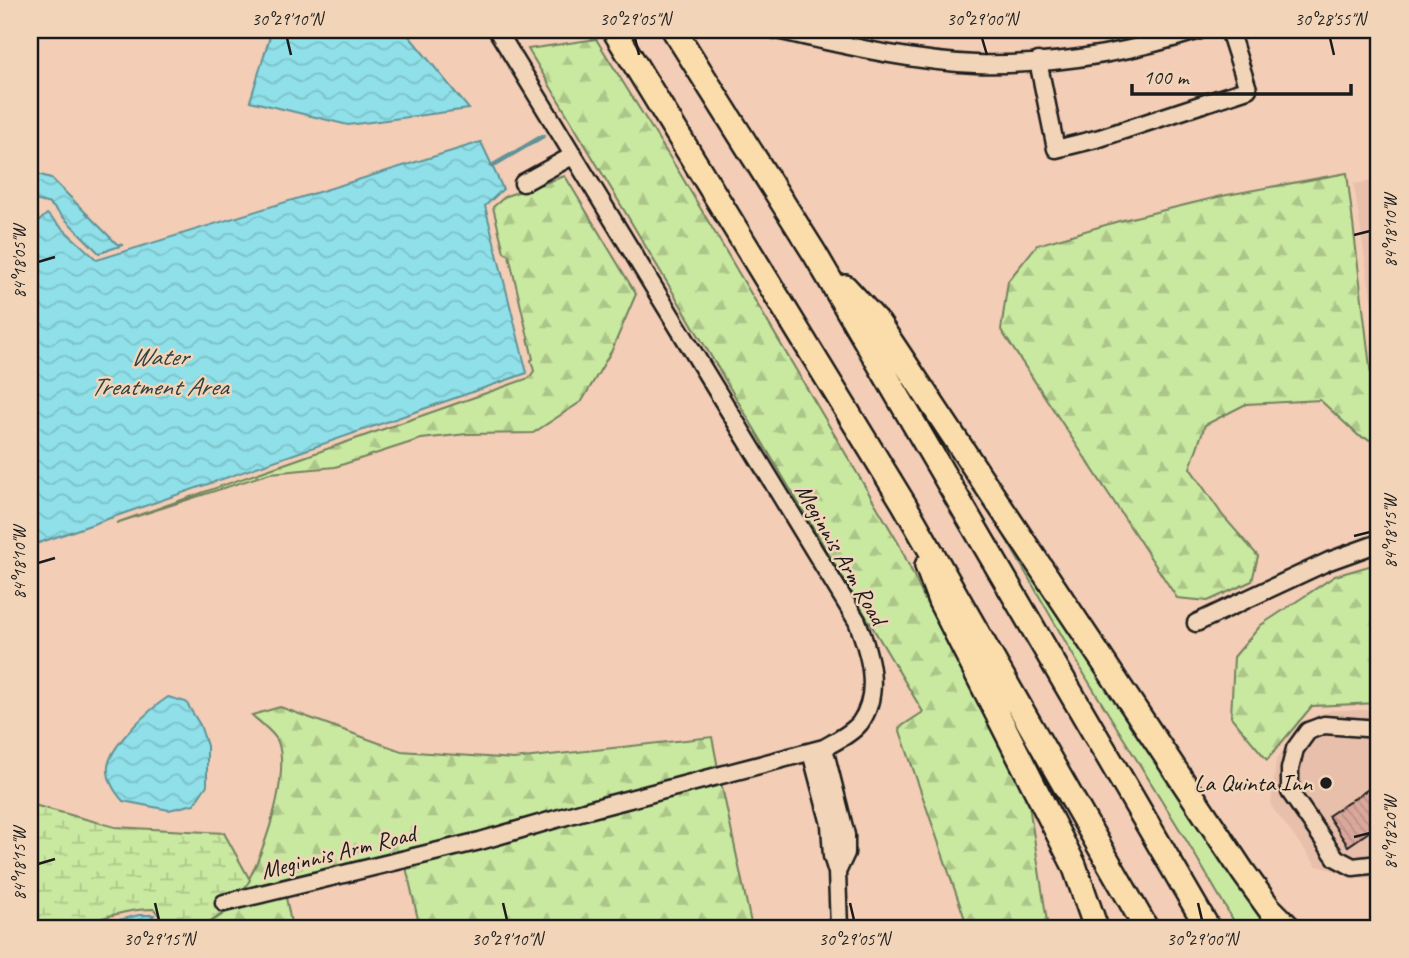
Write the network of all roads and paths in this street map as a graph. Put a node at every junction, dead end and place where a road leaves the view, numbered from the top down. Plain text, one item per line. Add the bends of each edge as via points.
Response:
1 (614, 30) edge
2 (674, 30) edge
3 (776, 30) edge
4 (1200, 30) edge
5 (1229, 30) edge
6 (500, 33) edge
7 (1038, 61) junction
8 (574, 155) junction
9 (523, 183) dead end
10 (815, 254) junction
11 (904, 504) junction
12 (1379, 543) edge
13 (1196, 623) dead end
14 (1379, 729) edge
15 (817, 750) junction
16 (1379, 864) edge
17 (224, 903) dead end
18 (839, 928) edge
19 (1096, 928) edge
20 (1146, 928) edge
21 (1208, 928) edge
22 (1289, 928) edge

1 - 11 highway
2 - 10 highway
3 - 7 street via 933,60 976,64
4 - 7 street via 1112,53
5 - 7 street via 1248,89 1056,149
6 - 8 street, Meginnis Arm Road
8 - 9 street
8 - 15 street, Meginnis Arm Road via 857,621 870,662 870,698 865,714 850,733
10 - 21 highway
10 - 22 highway via 879,324 1243,872
11 - 19 highway via 940,601 1074,865
11 - 20 highway
12 - 13 street via 1329,561
14 - 16 street via 1324,725 1308,731 1290,769 1290,792 1336,858 1353,867
15 - 17 street, Meginnis Arm Road via 480,841
15 - 18 street via 845,835 846,853 837,872

